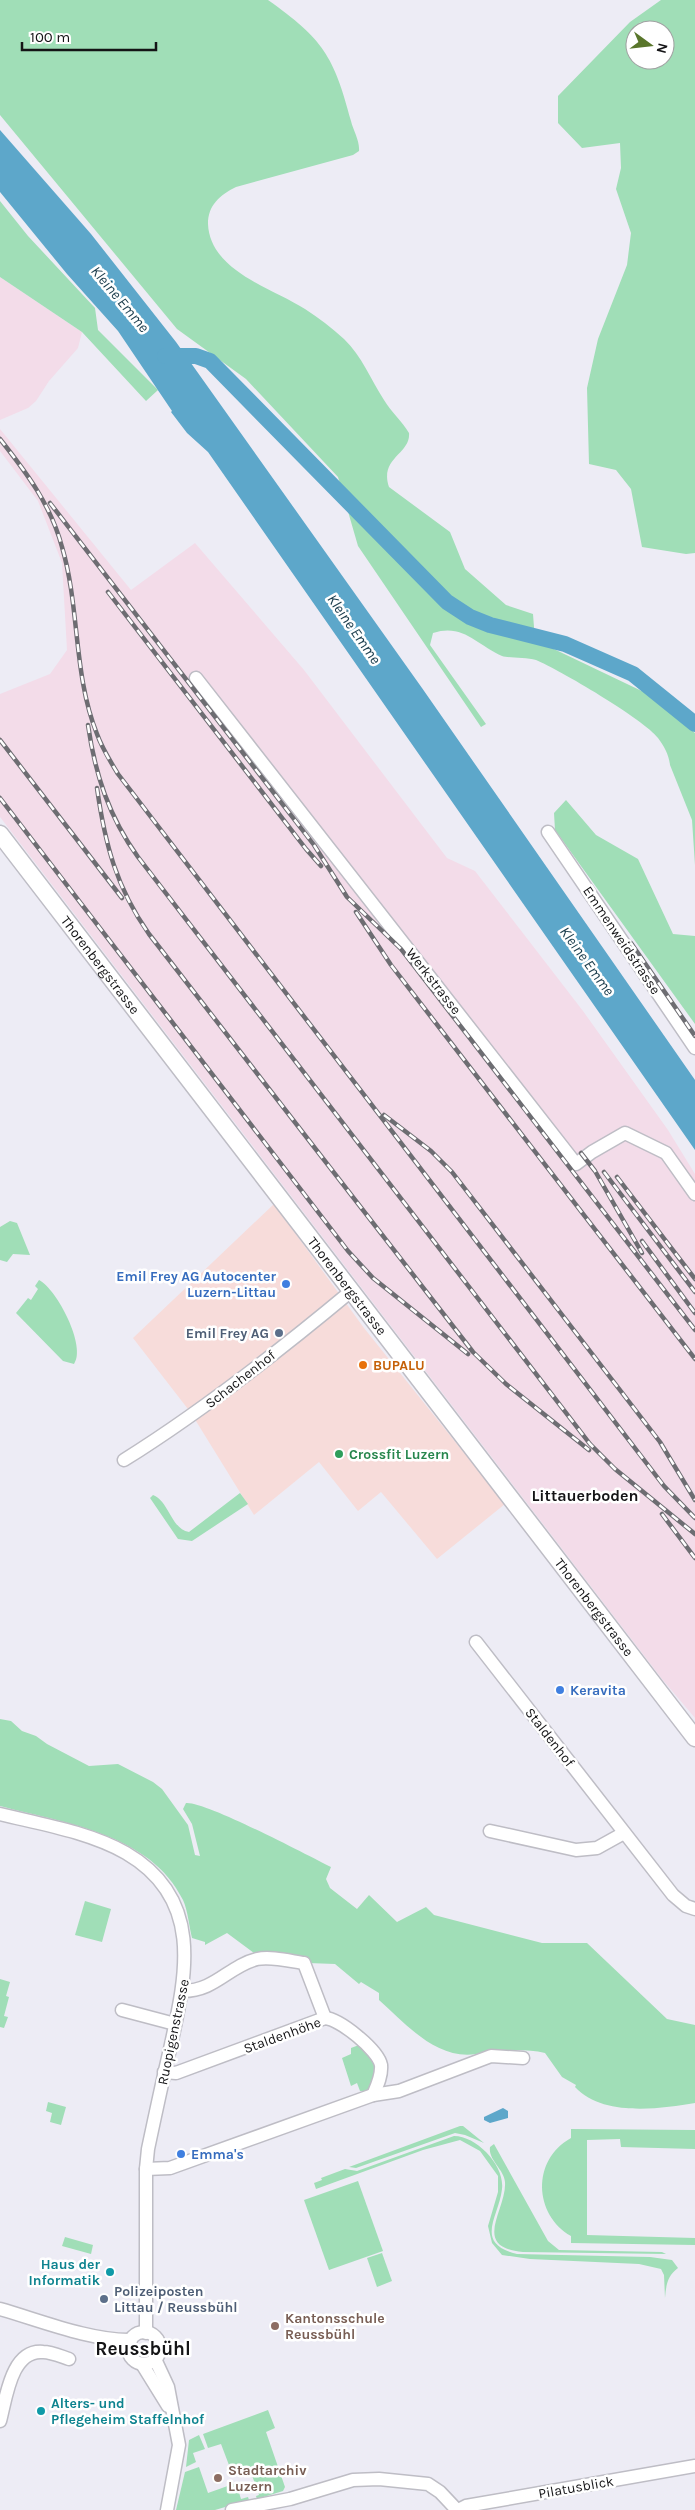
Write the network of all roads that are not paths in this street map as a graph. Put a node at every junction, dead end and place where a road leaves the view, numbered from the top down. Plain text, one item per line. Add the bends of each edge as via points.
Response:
1 (196, 678) dead end
2 (548, 832) dead end
3 (0, 834) edge
4 (695, 1048) edge
5 (695, 1194) edge
6 (350, 1292) junction
7 (124, 1460) dead end
8 (476, 1642) dead end
9 (695, 1738) edge
10 (0, 1814) edge
11 (490, 1831) dead end
12 (624, 1833) junction
13 (695, 1909) edge
14 (183, 1991) junction
15 (122, 2010) dead end
16 (325, 2018) junction
17 (175, 2024) junction
18 (523, 2058) dead end
19 (164, 2072) junction
20 (372, 2095) junction
21 (146, 2169) junction
22 (0, 2309) edge
23 (146, 2333) junction
24 (92, 2336) junction
25 (131, 2340) junction
26 (130, 2356) junction
27 (69, 2359) dead end
28 (155, 2359) junction
29 (142, 2364) junction
30 (0, 2421) edge
31 (175, 2421) junction
32 (695, 2466) edge
33 (167, 2510) edge
34 (232, 2510) edge
35 (458, 2510) edge

1 - 5 street, Werkstrasse via 576,1164 625,1133 666,1153
2 - 4 street, Emmenweidstrasse
3 - 6 main road, Thorenbergstrasse
6 - 7 street, Schachenhof via 174,1430
6 - 9 main road, Thorenbergstrasse
8 - 12 street, Staldenhof
10 - 14 street, Ruopigenstrasse via 79,1834 114,1847 151,1871 173,1902 182,1926 185,1945
11 - 12 street via 576,1850 596,1848
12 - 13 street, Staldenhof via 673,1895
14 - 16 street via 213,1984 241,1965 262,1958 304,1963
14 - 17 street, Ruopigenstrasse
15 - 17 street
16 - 19 street, Staldenhöhe via 176,2073
16 - 20 street, Staldenhöhe via 338,2021 378,2057 381,2074
17 - 19 street, Ruopigenstrasse
18 - 20 street via 491,2056 399,2091
19 - 21 street, Ruopigenstrasse
20 - 21 street via 170,2168
21 - 23 street, Ruopigenstrasse
22 - 24 street
23 - 25 street
23 - 28 street via 156,2338 158,2343
24 - 25 street
24 - 26 street
25 - 26 street
26 - 29 street
27 - 30 street via 41,2351 17,2364
28 - 29 street
28 - 31 street via 168,2387
29 - 31 street
31 - 33 street via 179,2446
32 - 35 street, Pilatusblick
34 - 35 street via 290,2499 353,2480 379,2479 428,2484

